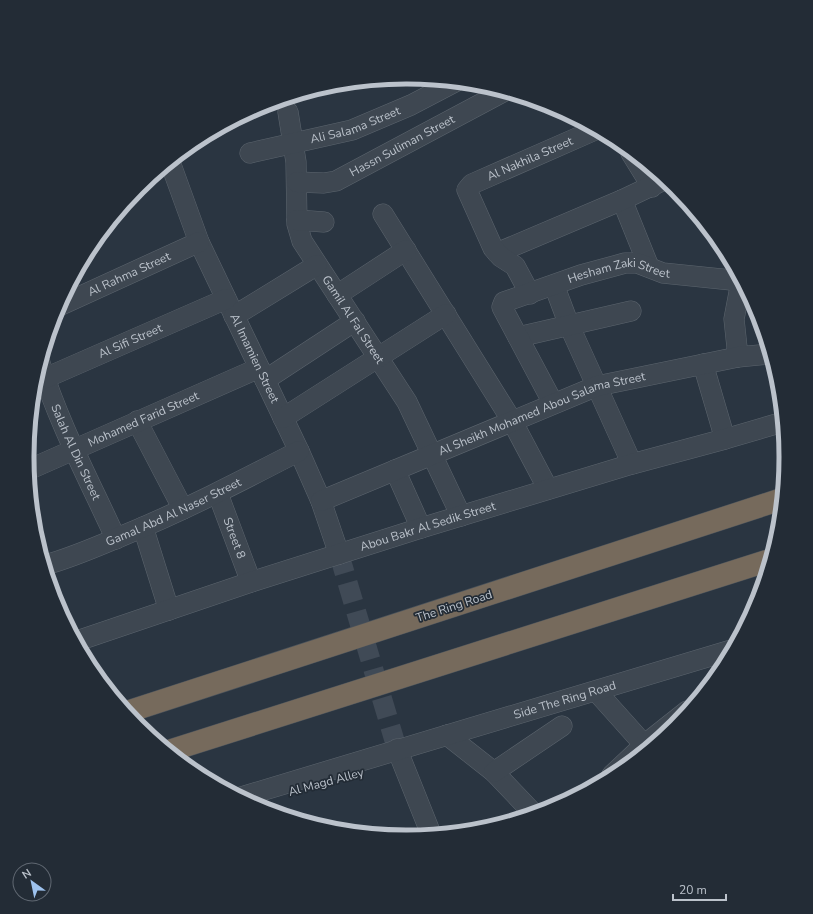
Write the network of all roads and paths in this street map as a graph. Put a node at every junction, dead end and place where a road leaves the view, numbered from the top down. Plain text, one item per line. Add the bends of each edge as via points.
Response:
1 (446, 87) edge
2 (496, 96) edge
3 (288, 112) dead end
4 (590, 132) edge
5 (293, 144) junction
6 (250, 153) dead end
7 (171, 169) edge
8 (297, 182) junction
9 (658, 183) edge
10 (622, 200) junction
11 (382, 214) dead end
12 (297, 220) junction
13 (324, 222) dead end
14 (199, 242) junction
15 (406, 250) junction
16 (497, 253) junction
17 (317, 265) junction
18 (649, 267) junction
19 (735, 281) edge
20 (554, 285) junction
21 (740, 289) edge
22 (530, 294) junction
23 (337, 295) junction
24 (67, 302) edge
25 (230, 307) junction
26 (631, 311) dead end
27 (446, 314) junction
28 (355, 321) junction
29 (569, 325) junction
30 (518, 337) junction
31 (764, 355) edge
32 (379, 357) junction
33 (738, 357) junction
34 (703, 364) junction
35 (44, 374) edge
36 (262, 374) junction
37 (42, 380) edge
38 (597, 386) junction
39 (553, 403) junction
40 (283, 418) junction
41 (137, 421) junction
42 (512, 421) junction
43 (777, 423) edge
44 (725, 439) junction
45 (75, 448) junction
46 (299, 451) junction
47 (431, 454) junction
48 (632, 464) junction
49 (34, 467) edge
50 (395, 470) junction
51 (548, 489) junction
52 (218, 494) junction
53 (321, 501) junction
54 (776, 502) edge
55 (183, 509) junction
56 (461, 516) junction
57 (143, 527) junction
58 (421, 528) junction
59 (116, 539) junction
60 (339, 554) junction
61 (763, 562) edge
62 (50, 563) edge
63 (251, 582) junction
64 (169, 610) junction
65 (82, 639) edge
66 (723, 653) edge
67 (596, 691) junction
68 (133, 710) edge
69 (562, 726) dead end
70 (447, 735) junction
71 (644, 744) edge
72 (175, 749) edge
73 (400, 755) junction
74 (494, 772) junction
75 (252, 796) edge
76 (529, 809) edge
77 (430, 829) edge

1 - 5 street, Ali Salama Street via 358,128
2 - 8 street, Hassn Suliman Street via 336,181
3 - 5 street, Gamil Al Fal Street
4 - 16 street, Al Nakhila Street via 472,184 467,190
5 - 6 street, Ali Salama Street
5 - 8 street, Gamil Al Fal Street
7 - 14 street, Al Imamien Street
8 - 12 street, Gamil Al Fal Street
9 - 10 street
10 - 16 street
10 - 18 street
11 - 15 street
12 - 13 street
12 - 17 street, Gamil Al Fal Street via 302,241
14 - 24 street, Al Rahma Street
14 - 25 street, Al Imamien Street
15 - 23 street
15 - 27 street
16 - 22 street via 515,266
17 - 23 street, Gamil Al Fal Street
17 - 25 street, Al Sifi Street
18 - 19 street, Hesham Zaki Street via 663,273
18 - 20 street, Hesham Zaki Street via 637,263 624,263
20 - 22 street, Hesham Zaki Street
20 - 29 street
21 - 33 street via 734,318
22 - 30 street, Hesham Zaki Street via 502,305
23 - 28 street, Gamil Al Fal Street
25 - 35 street, Al Sifi Street
25 - 36 street, Al Imamien Street
26 - 29 street
27 - 32 street
27 - 42 street
28 - 32 street, Gamil Al Fal Street
28 - 36 street, Mohamed Farid Street
29 - 30 street
29 - 38 street
30 - 39 street
31 - 33 street, Al Sheikh Mohamed Abou Salama Street
32 - 40 street
32 - 47 street, Gamil Al Fal Street via 408,402
33 - 34 street, Al Sheikh Mohamed Abou Salama Street
34 - 38 street, Al Sheikh Mohamed Abou Salama Street
34 - 44 street
36 - 40 street, Al Imamien Street
36 - 41 street, Mohamed Farid Street
37 - 45 street, Salah Al Din Street
38 - 39 street, Al Sheikh Mohamed Abou Salama Street
38 - 48 street
39 - 42 street, Al Sheikh Mohamed Abou Salama Street
40 - 46 street, Al Imamien Street
41 - 45 street, Mohamed Farid Street
41 - 55 street
42 - 47 street, Al Sheikh Mohamed Abou Salama Street
42 - 51 street
43 - 44 street, Abou Bakr Al Sedik Street
44 - 48 street, Abou Bakr Al Sedik Street
45 - 49 street, Mohamed Farid Street
45 - 59 street, Salah Al Din Street
46 - 52 street, Gamal Abd Al Naser Street
46 - 53 street, Al Imamien Street
47 - 50 street, Al Sheikh Mohamed Abou Salama Street
47 - 56 street, Gamil Al Fal Street
48 - 51 street, Abou Bakr Al Sedik Street
50 - 53 street, Al Sheikh Mohamed Abou Salama Street
50 - 58 street
51 - 56 street, Abou Bakr Al Sedik Street
52 - 55 street, Gamal Abd Al Naser Street
52 - 63 street, Street 8
53 - 60 street, Al Imamien Street
54 - 68 highway, The Ring Road
55 - 57 street, Gamal Abd Al Naser Street
56 - 58 street, Abou Bakr Al Sedik Street
57 - 59 street, Gamal Abd Al Naser Street
57 - 64 street
58 - 60 street, Abou Bakr Al Sedik Street
59 - 62 street, Gamal Abd Al Naser Street
60 - 63 street, Abou Bakr Al Sedik Street
61 - 72 highway
63 - 64 street, Abou Bakr Al Sedik Street
64 - 65 street, Abou Bakr Al Sedik Street
66 - 67 street, Side The Ring Road
67 - 70 street, Side The Ring Road
67 - 71 street
69 - 74 street
70 - 73 street, Side The Ring Road
70 - 74 street
73 - 75 street, Side The Ring Road
73 - 77 street
74 - 76 street

